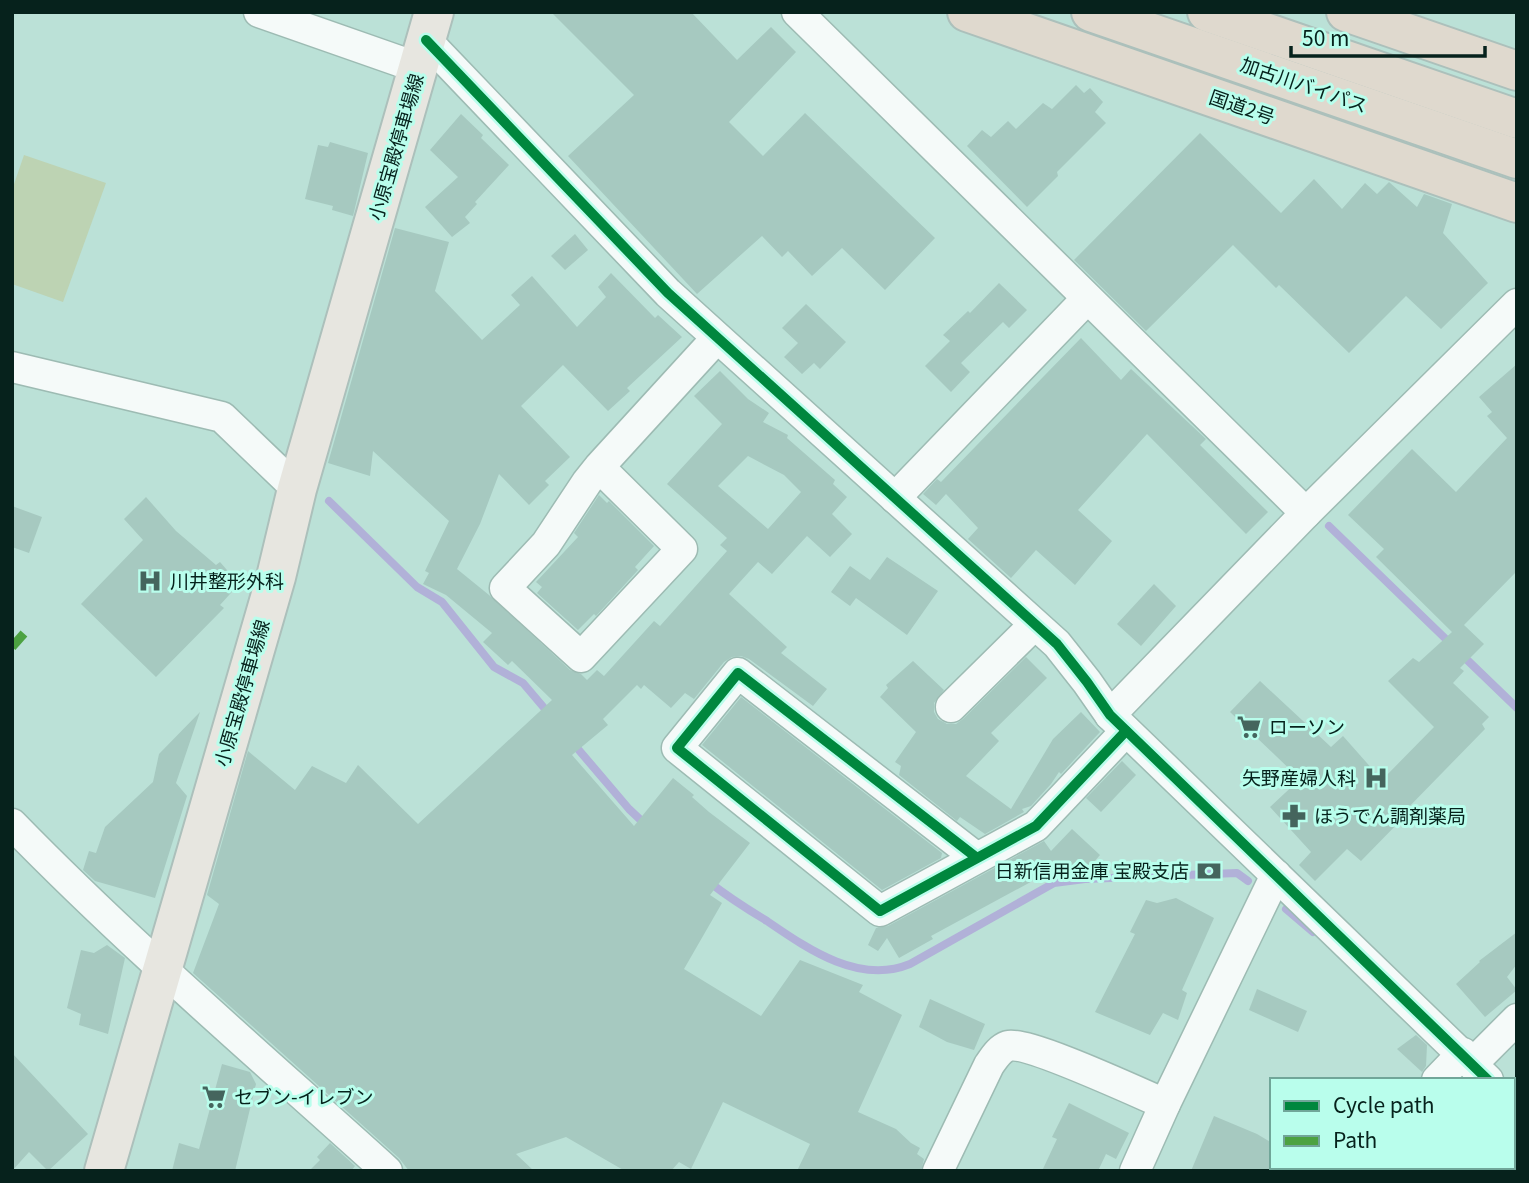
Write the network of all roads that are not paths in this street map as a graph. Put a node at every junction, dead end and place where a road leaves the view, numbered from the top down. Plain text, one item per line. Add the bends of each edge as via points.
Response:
1 (259, 12) edge
2 (797, 12) edge
3 (967, 12) edge
4 (1091, 12) edge
5 (1207, 12) edge
6 (1346, 12) edge
7 (426, 40) edge
8 (1517, 71) edge
9 (1517, 119) edge
10 (1517, 159) edge
11 (1517, 203) edge
12 (1517, 304) edge
13 (1079, 307) dead end
14 (716, 339) junction
15 (12, 367) edge
16 (599, 467) junction
17 (297, 489) junction
18 (895, 498) junction
19 (1306, 513) junction
20 (1034, 625) junction
21 (951, 707) dead end
22 (1118, 723) junction
23 (12, 824) edge
24 (977, 858) junction
25 (1276, 875) junction
26 (162, 967) junction
27 (1517, 1019) edge
28 (1474, 1066) edge
29 (1442, 1078) edge
30 (1165, 1104) junction
31 (384, 1170) edge
32 (104, 1171) edge
33 (938, 1171) edge
34 (1135, 1171) edge

1 - 7 street
2 - 19 street
3 - 11 highway, 国道2号
4 - 10 highway, 加古川バイパス
5 - 9 highway, 加古川バイパス
6 - 8 highway
7 - 14 street
7 - 17 main road, 小原宝殿停車場線
12 - 19 street
13 - 18 street
14 - 16 street
14 - 18 street
15 - 17 street via 222,417
16 - 16 street via 546,544 505,588 581,657 682,549
17 - 26 main road, 小原宝殿停車場線 via 276,577
18 - 20 street
19 - 22 street
20 - 21 street
20 - 22 street via 1056,644
22 - 24 street via 1036,826
22 - 25 street
23 - 26 street
24 - 24 street via 880,912 677,748 738,673
25 - 28 street
25 - 30 street
26 - 31 street
26 - 32 main road, 小原宝殿停車場線
27 - 28 street
28 - 29 street
30 - 33 street via 1032,1049 1007,1046 989,1065
30 - 34 street

